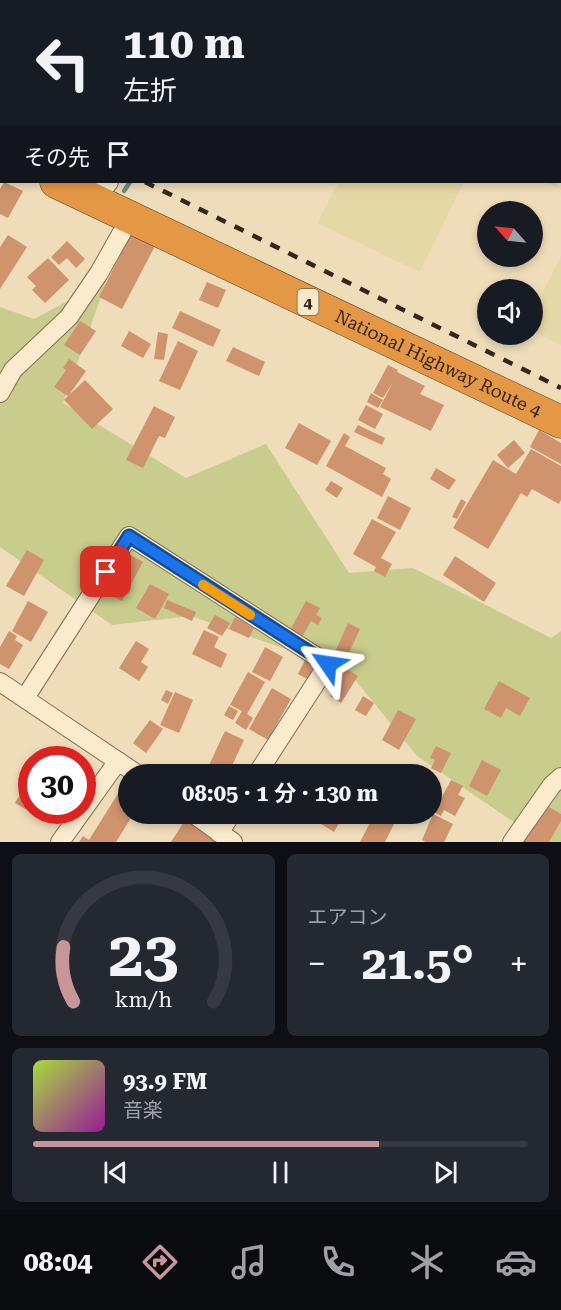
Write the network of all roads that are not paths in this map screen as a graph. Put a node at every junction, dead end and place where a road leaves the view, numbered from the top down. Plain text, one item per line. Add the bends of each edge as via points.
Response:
1 (61, 183) edge
2 (101, 191) edge
3 (130, 218) junction
4 (0, 393) edge
5 (561, 422) edge
6 (0, 682) edge
7 (25, 698) junction
8 (118, 761) junction
9 (122, 764) edge
10 (263, 764) edge
11 (558, 785) edge
12 (208, 824) edge
13 (226, 837) edge
14 (60, 842) edge
15 (513, 842) edge

1 - 2 highway, National Highway Route 4 / 4
2 - 3 highway, National Highway Route 4 / 4
3 - 4 street via 69,316 13,370
3 - 5 highway, National Highway Route 4 / 4
6 - 7 street
7 - 8 street
7 - 10 street via 129,536 328,664
8 - 9 street
8 - 14 street
11 - 15 street
12 - 13 street

